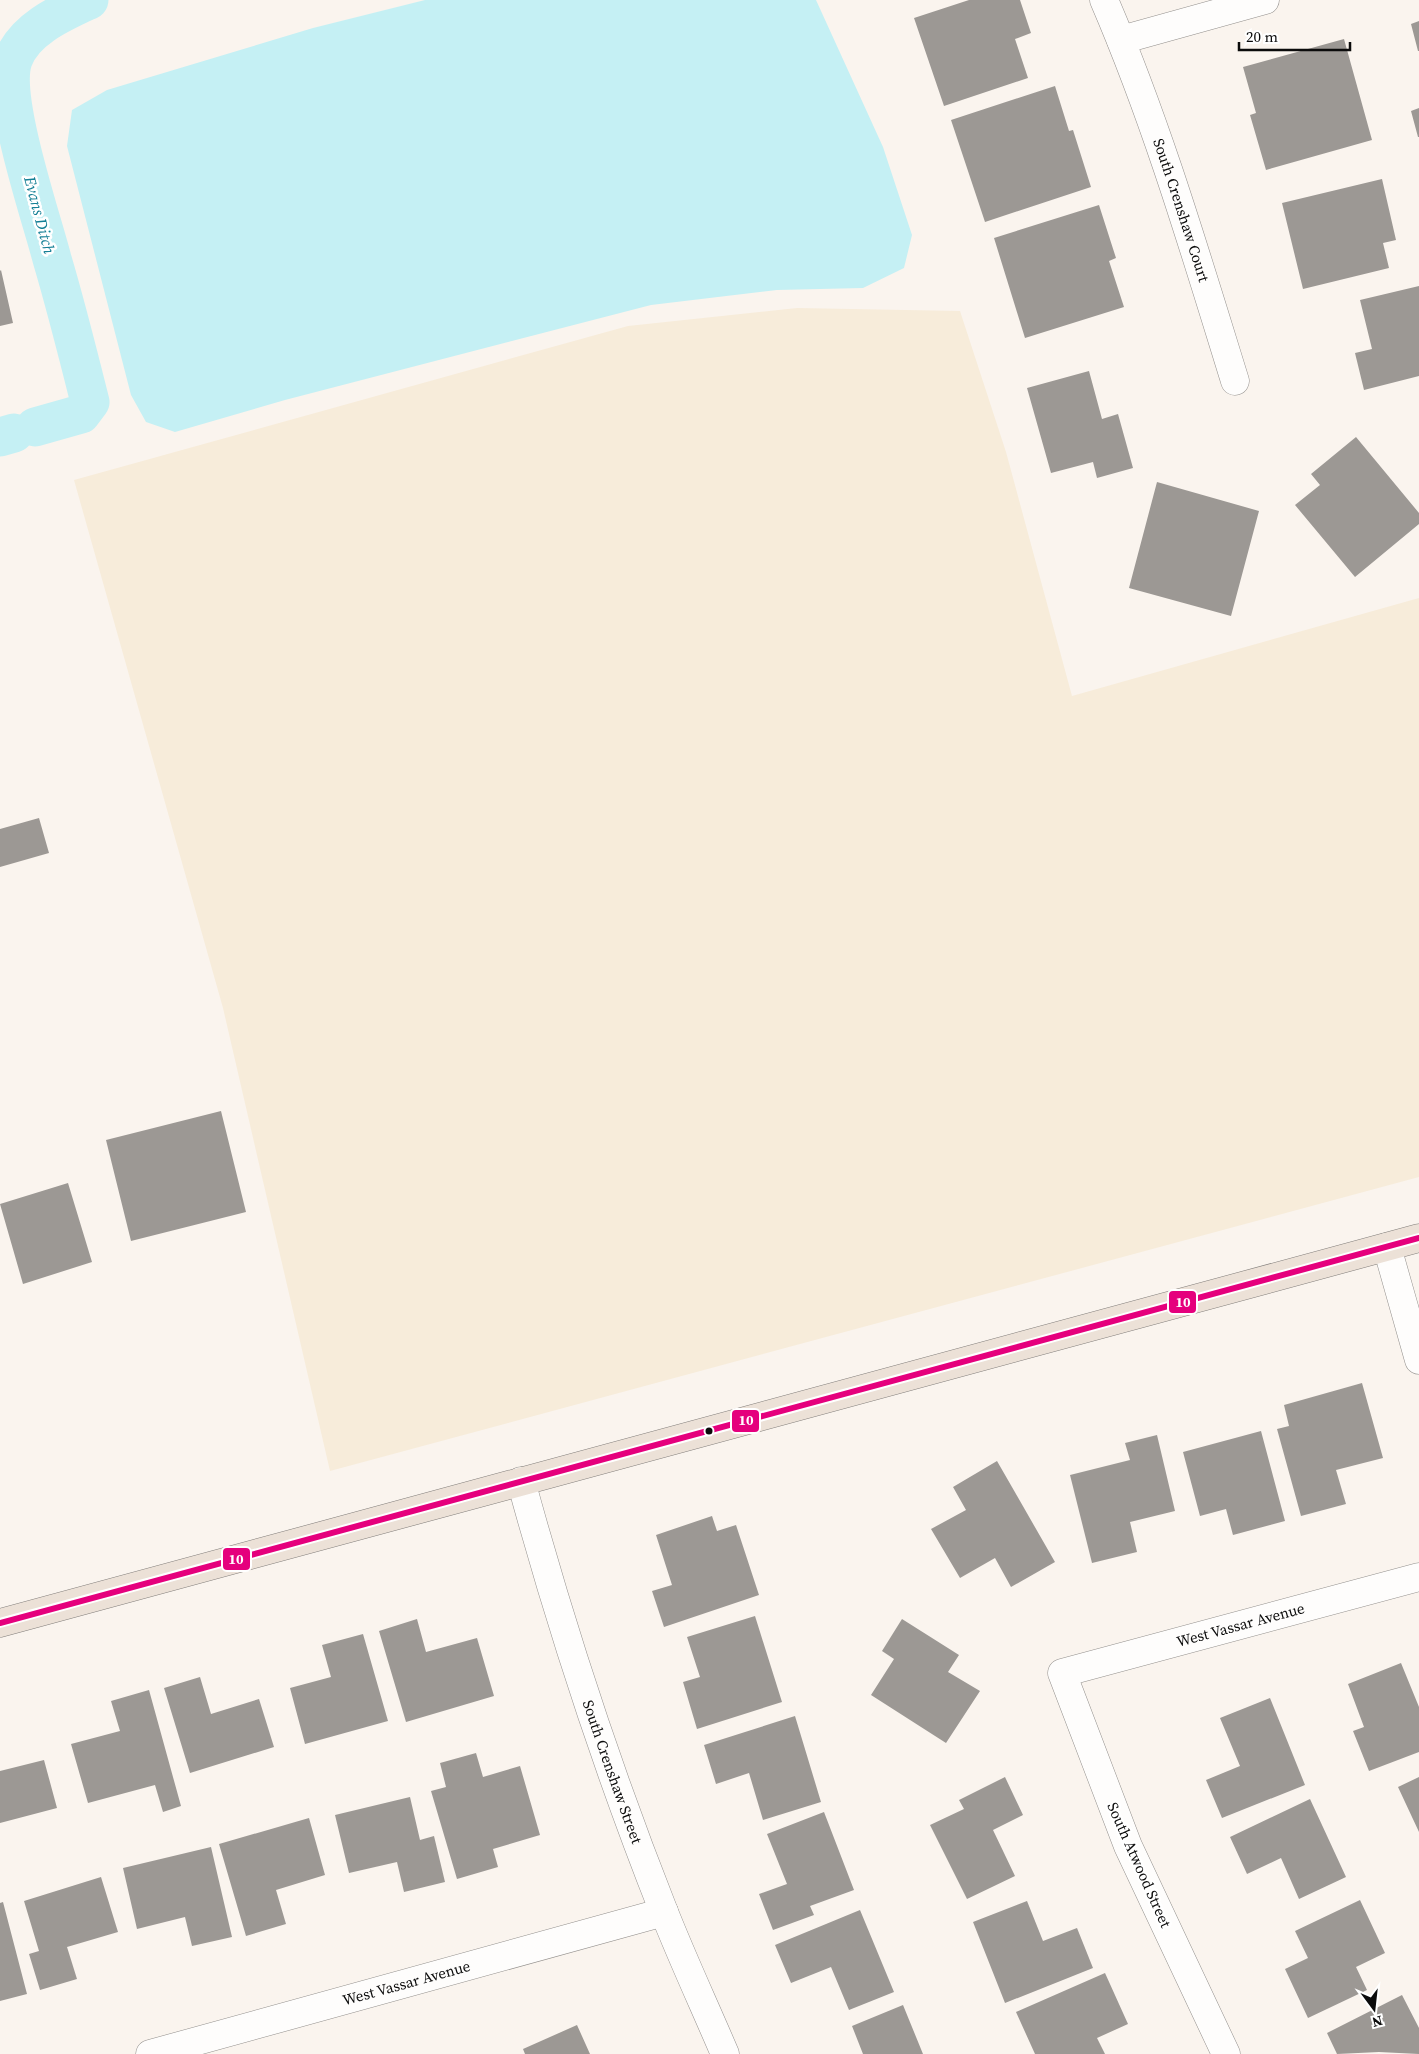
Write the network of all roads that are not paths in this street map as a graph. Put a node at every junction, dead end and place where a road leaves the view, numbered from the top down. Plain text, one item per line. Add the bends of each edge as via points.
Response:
1 (1104, 0) edge
2 (1265, 0) edge
3 (1121, 40) junction
4 (1235, 381) dead end
5 (1419, 1238) edge
6 (1387, 1247) junction
7 (1419, 1360) edge
8 (521, 1481) junction
9 (1419, 1577) edge
10 (0, 1623) edge
11 (1062, 1673) joint
12 (664, 1912) junction
13 (223, 2045) edge
14 (150, 2054) edge
15 (725, 2054) edge
16 (1226, 2054) edge

1 - 3 street
2 - 3 street
3 - 4 street, South Crenshaw Court via 1174,183
5 - 6 main road
6 - 7 street
6 - 8 main road
8 - 10 main road
8 - 12 street, South Crenshaw Street via 566,1638
9 - 11 street, West Vassar Avenue
11 - 16 street, South Atwood Street via 1128,1846
12 - 13 street, West Vassar Avenue
12 - 15 street, South Crenshaw Street
13 - 14 street, West Vassar Avenue

